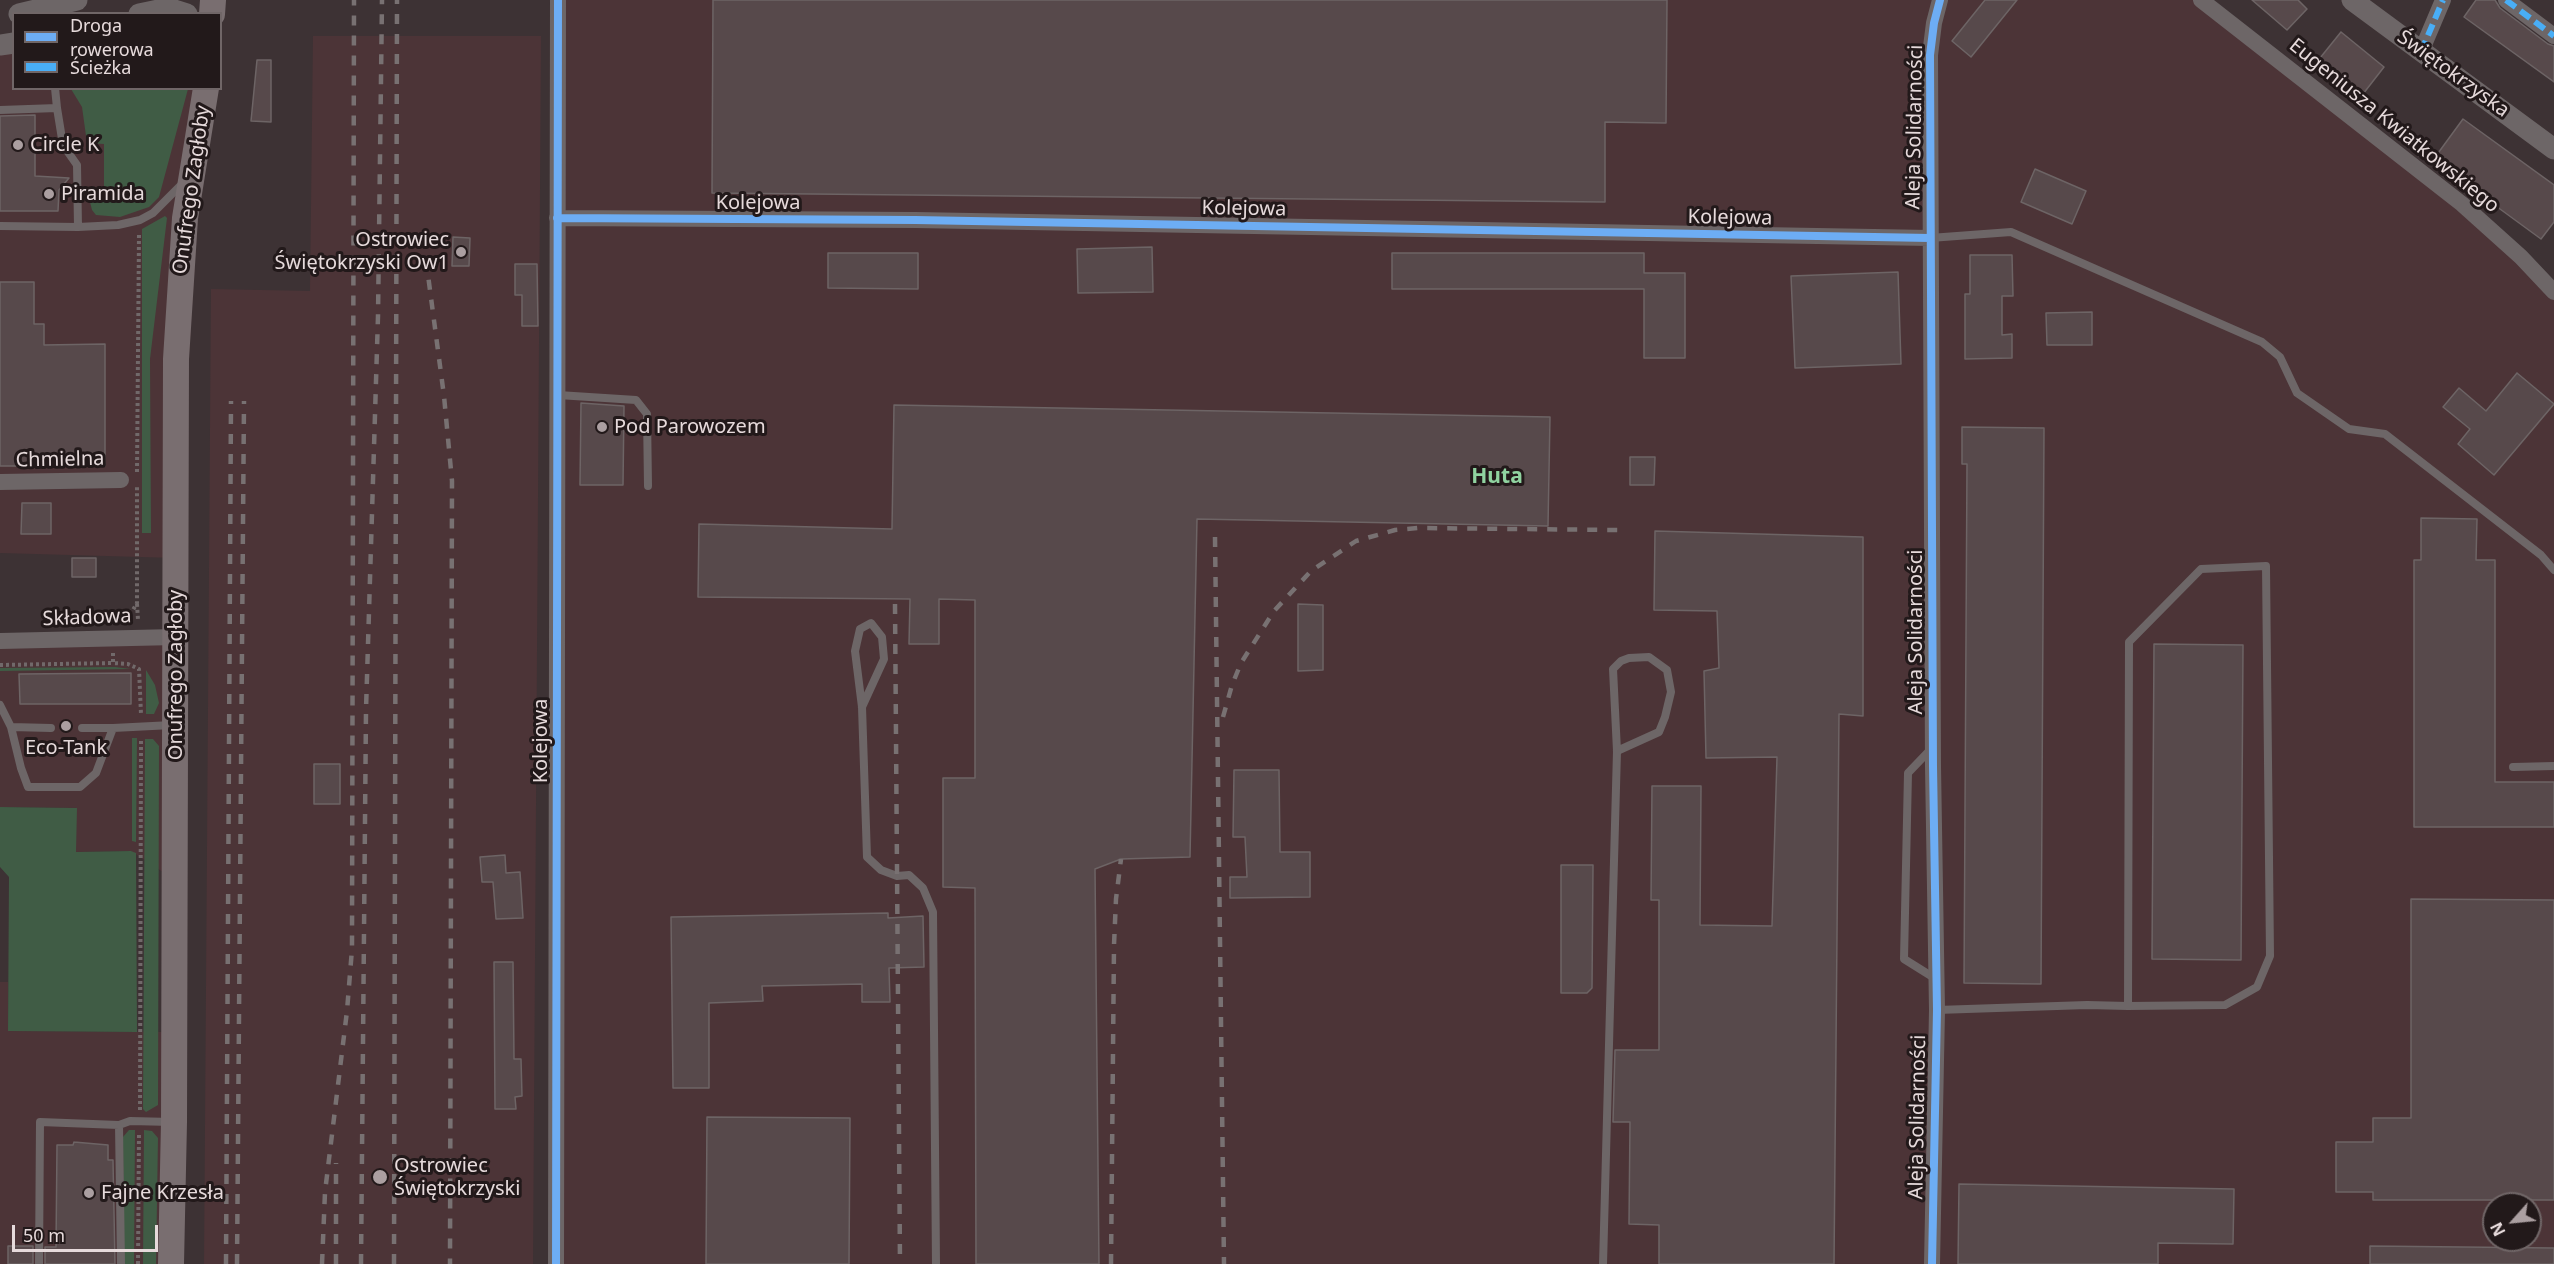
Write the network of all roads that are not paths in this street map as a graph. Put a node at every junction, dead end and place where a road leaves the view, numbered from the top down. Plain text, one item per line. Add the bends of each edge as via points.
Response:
1 (77, 0) edge
2 (558, 0) edge
3 (1940, 0) edge
4 (2201, 0) edge
5 (2352, 0) edge
6 (2443, 0) edge
7 (2506, 0) edge
8 (27, 12) edge
9 (149, 12) edge
10 (181, 12) edge
11 (2554, 36) edge
12 (2421, 52) junction
13 (55, 90) edge
14 (206, 90) edge
15 (57, 108) junction
16 (0, 110) edge
17 (2554, 148) edge
18 (190, 177) junction
19 (557, 218) junction
20 (0, 226) edge
21 (78, 227) junction
22 (1930, 238) junction
23 (2554, 292) edge
24 (558, 395) junction
25 (121, 480) dead end
26 (0, 482) edge
27 (648, 486) dead end
28 (2554, 570) edge
29 (176, 637) junction
30 (0, 641) edge
31 (0, 705) edge
32 (862, 706) junction
33 (176, 725) junction
34 (11, 727) junction
35 (51, 728) dead end
36 (82, 728) dead end
37 (113, 728) junction
38 (1933, 747) junction
39 (1617, 751) junction
40 (2554, 766) edge
41 (2513, 767) dead end
42 (1936, 979) junction
43 (2128, 1005) junction
44 (1937, 1010) junction
45 (174, 1122) junction
46 (119, 1125) junction
47 (39, 1264) edge
48 (121, 1264) edge
49 (171, 1264) edge
50 (556, 1264) edge
51 (936, 1264) edge
52 (1603, 1264) edge
53 (1932, 1264) edge

1 - 8 street
2 - 19 street, Kolejowa
3 - 22 street, Aleja Solidarności via 1930,55
4 - 23 street, Eugeniusza Kwiatkowskiego via 2462,204
5 - 12 street, Świętokrzyska
6 - 12 street
7 - 11 street
9 - 10 street via 168,8
12 - 17 street, Świętokrzyska
13 - 15 lane
14 - 18 main road, Onufrego Zagłoby
15 - 16 lane
15 - 21 lane via 63,145 78,165
18 - 21 lane via 153,213 140,220
18 - 29 main road, Onufrego Zagłoby via 176,348
19 - 22 street, Kolejowa via 915,220
19 - 24 street, Kolejowa
20 - 21 lane
22 - 28 lane via 2011,232 2262,342 2280,357 2298,393 2349,429 2385,434 2541,555
22 - 38 street, Aleja Solidarności
24 - 27 lane via 636,400 647,414
24 - 50 street, Kolejowa
25 - 26 street, Chmielna
29 - 30 street, Składowa
29 - 33 main road, Onufrego Zagłoby
31 - 34 lane
32 - 32 lane via 855,651 860,629 871,623 882,637 884,659
32 - 51 lane via 867,857 881,870 897,876 909,875 923,888 933,912
33 - 37 lane
33 - 45 main road, Onufrego Zagłoby
34 - 35 lane
34 - 37 lane via 28,787 80,787 96,773
36 - 37 lane
38 - 42 street, Aleja Solidarności
38 - 42 lane via 1908,773 1904,959
39 - 39 lane via 1614,669 1629,658 1649,657 1666,670 1671,692 1665,717 1659,732
39 - 52 lane
40 - 41 lane
42 - 44 street, Aleja Solidarności
43 - 43 lane via 2225,1005 2257,987 2270,956 2266,566 2201,569 2129,642
43 - 44 lane
44 - 53 street, Aleja Solidarności
45 - 46 lane via 130,1120
45 - 49 main road, Onufrego Zagłoby
46 - 47 lane via 40,1122
46 - 48 lane

